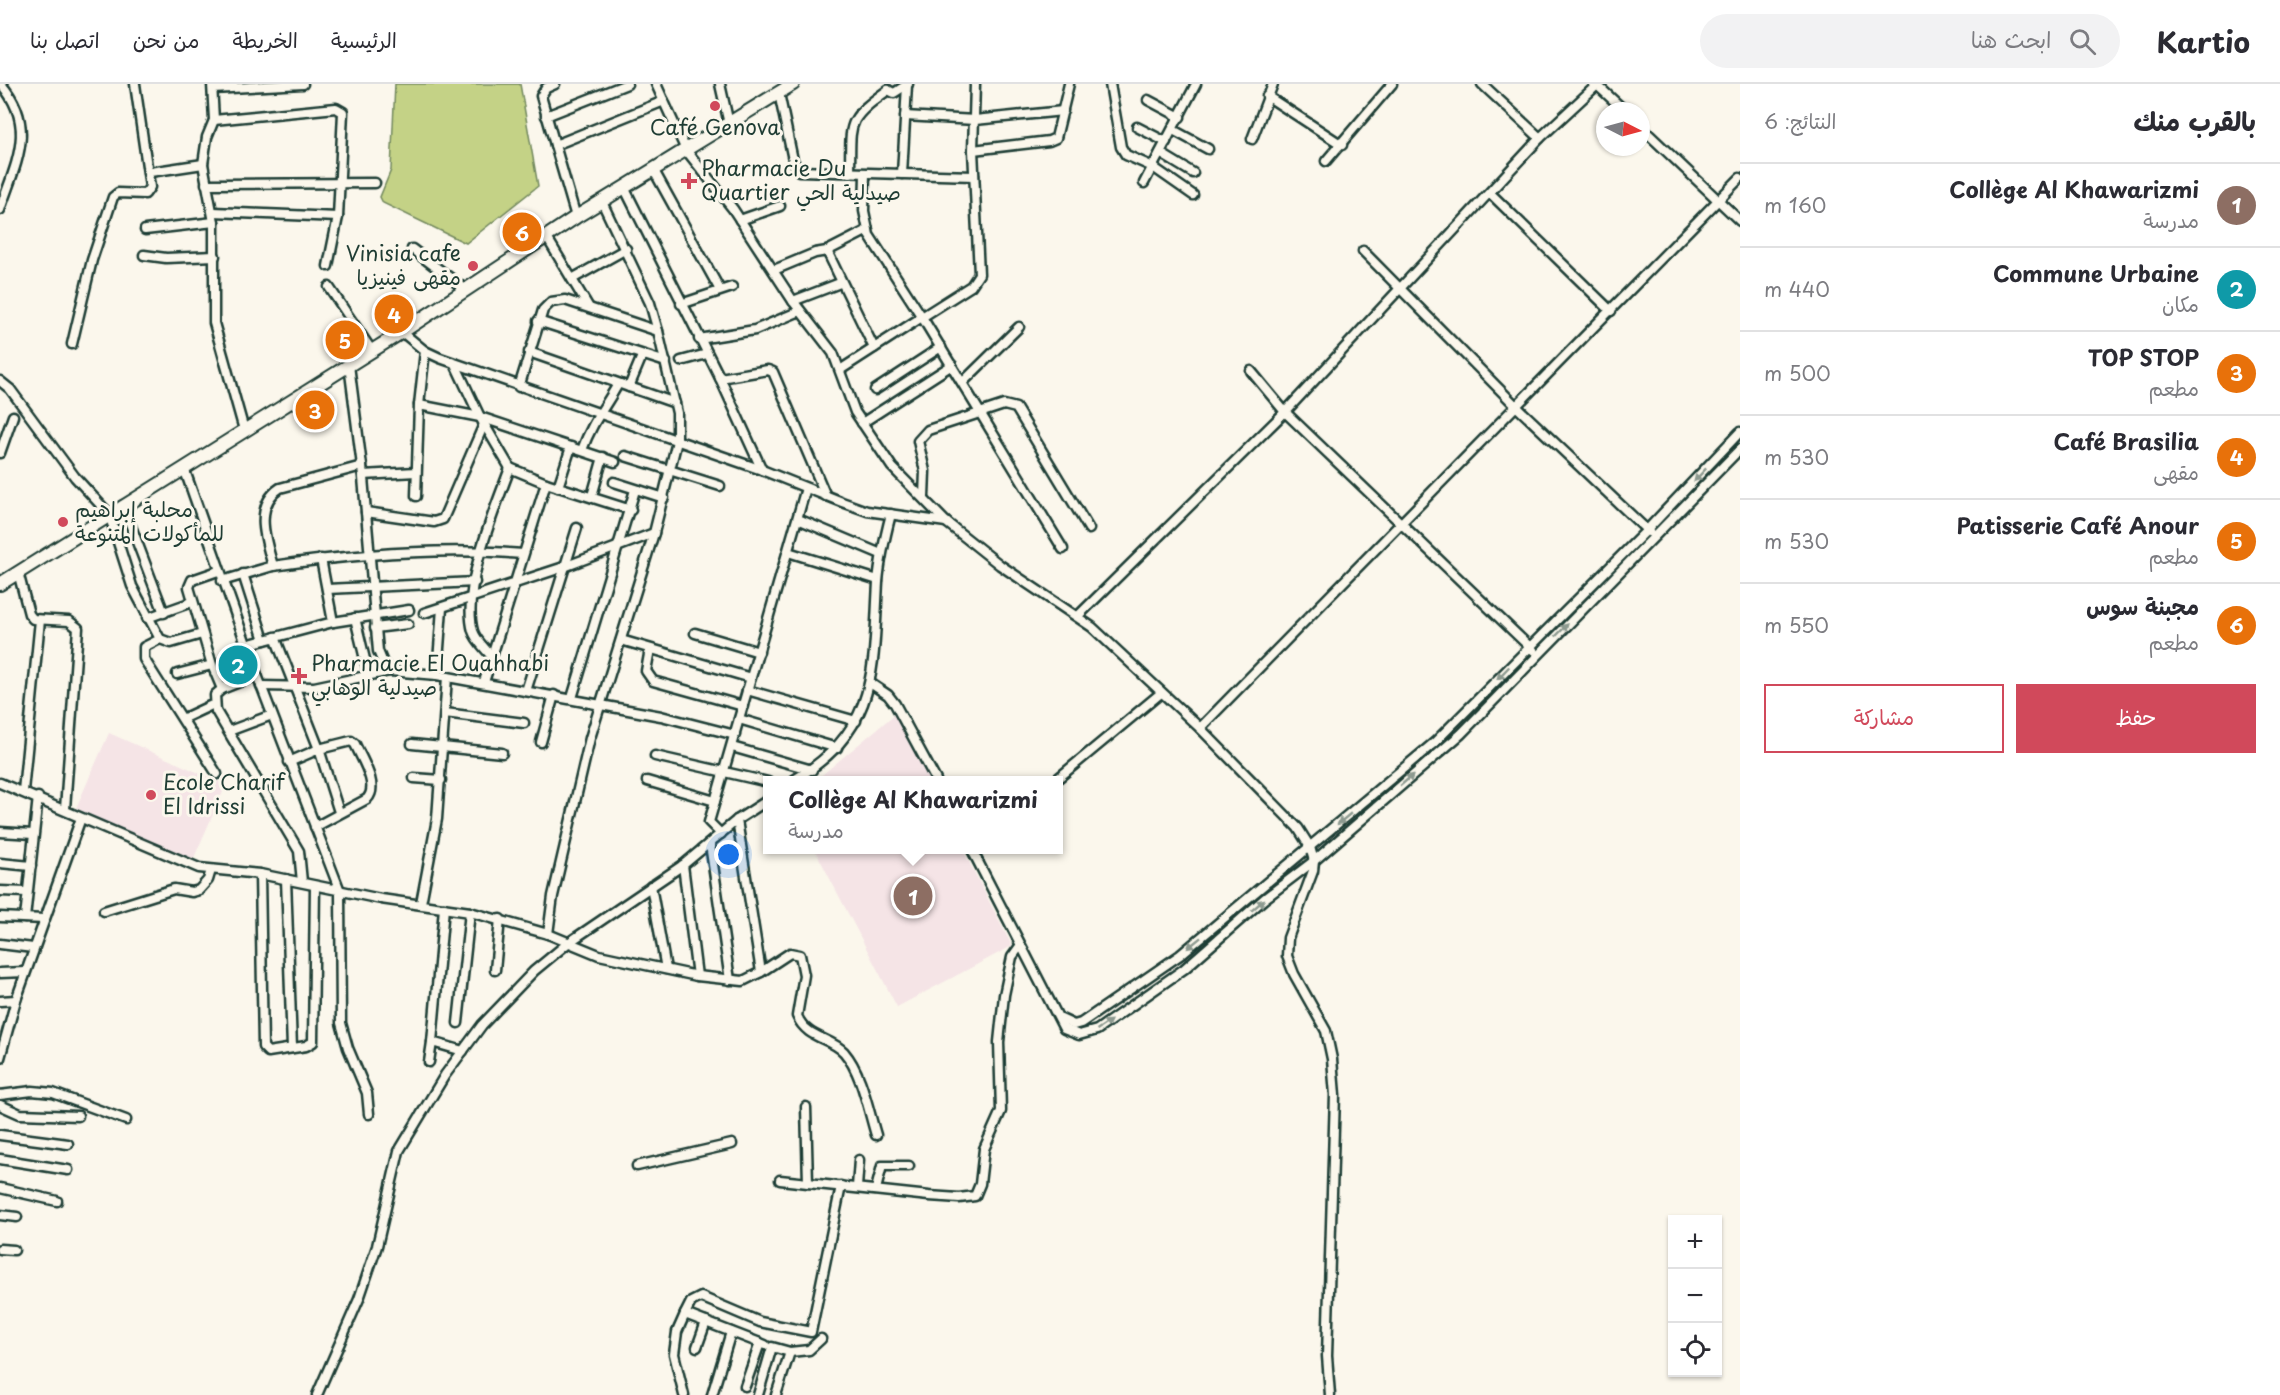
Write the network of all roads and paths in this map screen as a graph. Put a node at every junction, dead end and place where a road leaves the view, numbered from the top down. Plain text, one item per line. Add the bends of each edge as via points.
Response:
1 (1, 84) edge
2 (135, 84) edge
3 (303, 84) edge
4 (555, 84) edge
5 (627, 84) edge
6 (656, 84) edge
7 (720, 84) edge
8 (793, 84) edge
9 (975, 84) edge
10 (1070, 84) edge
11 (1110, 84) edge
12 (1184, 84) edge
13 (1273, 84) edge
14 (1392, 84) edge
15 (1482, 84) edge
16 (1597, 84) edge
17 (907, 85) edge
18 (212, 86) edge
19 (1195, 86) edge
20 (887, 87) edge
21 (779, 93) junction
22 (1267, 96) junction
23 (1148, 100) dead end
24 (664, 101) junction
25 (1616, 102) edge
26 (1063, 111) junction
27 (546, 116) junction
28 (905, 116) junction
29 (1180, 117) junction
30 (214, 120) junction
31 (975, 120) junction
32 (729, 124) junction
33 (1137, 127) dead end
34 (1173, 130) junction
35 (1650, 135) edge
36 (1540, 138) junction
37 (1252, 139) dead end
38 (1166, 142) junction
39 (555, 145) junction
40 (1341, 145) junction
41 (1208, 149) dead end
42 (686, 150) junction
43 (974, 150) junction
44 (1160, 153) junction
45 (1326, 160) dead end
46 (202, 164) junction
47 (1153, 167) junction
48 (653, 169) junction
49 (150, 172) junction
50 (850, 173) junction
51 (1193, 173) dead end
52 (866, 174) junction
53 (902, 174) junction
54 (974, 176) junction
55 (1740, 178) edge
56 (341, 183) junction
57 (375, 183) dead end
58 (1144, 183) dead end
59 (206, 184) junction
60 (624, 187) junction
61 (1490, 193) junction
62 (1193, 195) dead end
63 (1719, 200) junction
64 (602, 202) junction
65 (780, 206) dead end
66 (0, 210) edge
67 (213, 212) junction
68 (338, 217) junction
69 (576, 217) junction
70 (740, 220) junction
71 (1740, 221) edge
72 (214, 222) junction
73 (145, 230) dead end
74 (868, 230) junction
75 (546, 236) junction
76 (412, 249) dead end
77 (626, 249) junction
78 (827, 251) junction
79 (1363, 251) dead end
80 (144, 255) dead end
81 (215, 256) junction
82 (327, 266) dead end
83 (774, 270) junction
84 (572, 279) junction
85 (840, 283) junction
86 (329, 287) dead end
87 (732, 288) dead end
88 (466, 290) junction
89 (720, 290) junction
90 (1401, 290) junction
91 (793, 301) junction
92 (681, 304) junction
93 (588, 306) junction
94 (800, 310) junction
95 (1611, 311) junction
96 (922, 317) junction
97 (538, 321) junction
98 (1019, 327) dead end
99 (658, 331) junction
100 (402, 332) junction
101 (699, 339) junction
102 (72, 344) dead end
103 (941, 347) junction
104 (874, 348) junction
105 (372, 351) junction
106 (424, 351) junction
107 (529, 352) junction
108 (707, 354) junction
109 (642, 356) junction
110 (681, 361) dead end
111 (666, 363) junction
112 (455, 364) junction
113 (349, 365) junction
114 (952, 365) junction
115 (840, 370) junction
116 (1251, 371) dead end
117 (720, 378) junction
118 (0, 381) edge
119 (963, 382) junction
120 (618, 384) junction
121 (519, 387) junction
122 (629, 387) junction
123 (875, 390) dead end
124 (675, 403) junction
125 (419, 405) junction
126 (1517, 407) junction
127 (1285, 412) junction
128 (600, 413) junction
129 (980, 414) junction
130 (13, 416) dead end
131 (482, 420) junction
132 (862, 423) junction
133 (244, 430) junction
134 (1740, 432) edge
135 (677, 441) junction
136 (571, 447) junction
137 (1740, 449) edge
138 (582, 450) junction
139 (0, 453) edge
140 (625, 456) dead end
141 (603, 457) junction
142 (615, 462) dead end
143 (184, 468) junction
144 (510, 468) junction
145 (762, 470) junction
146 (362, 471) junction
147 (672, 471) junction
148 (416, 472) junction
149 (614, 482) dead end
150 (546, 483) junction
151 (720, 486) dead end
152 (558, 487) junction
153 (806, 488) junction
154 (635, 490) junction
155 (416, 496) dead end
156 (592, 496) junction
157 (826, 496) junction
158 (924, 497) junction
159 (664, 498) junction
160 (123, 505) junction
161 (631, 510) junction
162 (366, 512) junction
163 (109, 514) junction
164 (891, 514) junction
165 (798, 519) junction
166 (946, 522) junction
167 (1401, 526) junction
168 (577, 528) dead end
169 (1089, 529) dead end
170 (654, 533) junction
171 (1650, 534) junction
172 (621, 545) junction
173 (1063, 549) dead end
174 (479, 551) junction
175 (788, 552) junction
176 (522, 554) junction
177 (881, 554) junction
178 (370, 555) junction
179 (321, 559) junction
180 (273, 566) junction
181 (564, 567) junction
182 (218, 571) junction
183 (18, 572) junction
184 (243, 574) junction
185 (878, 580) junction
186 (222, 581) junction
187 (475, 582) junction
188 (514, 583) junction
189 (0, 584) edge
190 (373, 587) junction
191 (327, 589) junction
192 (473, 595) junction
193 (192, 602) junction
194 (442, 608) junction
195 (410, 610) dead end
196 (164, 613) junction
197 (424, 613) dead end
198 (374, 615) junction
199 (1078, 616) junction
200 (147, 618) junction
201 (356, 618) junction
202 (40, 620) junction
203 (333, 622) junction
204 (408, 624) dead end
205 (375, 628) junction
206 (695, 633) dead end
207 (202, 634) junction
208 (275, 637) junction
209 (160, 639) junction
210 (264, 640) junction
211 (621, 640) junction
212 (246, 645) junction
213 (1529, 647) junction
214 (650, 649) junction
215 (759, 652) junction
216 (1537, 655) junction
217 (492, 657) junction
218 (212, 665) junction
219 (390, 671) junction
220 (177, 674) dead end
221 (257, 675) junction
222 (437, 675) junction
223 (369, 676) junction
224 (447, 677) junction
225 (751, 678) junction
226 (484, 682) junction
227 (870, 683) junction
228 (261, 686) junction
229 (293, 687) junction
230 (222, 689) junction
231 (747, 690) junction
232 (526, 691) junction
233 (1161, 693) junction
234 (554, 695) junction
235 (572, 698) junction
236 (214, 704) junction
237 (601, 704) junction
238 (743, 706) junction
239 (445, 713) junction
240 (272, 715) junction
241 (184, 718) junction
242 (740, 719) junction
243 (856, 721) junction
244 (524, 723) dead end
245 (1200, 728) junction
246 (229, 731) junction
247 (735, 735) junction
248 (541, 742) dead end
249 (412, 744) dead end
250 (732, 747) junction
251 (443, 748) junction
252 (837, 748) junction
253 (319, 749) junction
254 (502, 753) dead end
255 (655, 756) dead end
256 (290, 762) junction
257 (812, 770) junction
258 (723, 773) junction
259 (217, 774) dead end
260 (801, 776) edge
261 (934, 776) edge
262 (1061, 776) edge
263 (414, 778) dead end
264 (441, 780) junction
265 (647, 781) dead end
266 (763, 781) edge
267 (0, 783) edge
268 (23, 791) junction
269 (38, 797) junction
270 (715, 801) junction
271 (763, 803) edge
272 (65, 808) junction
273 (339, 812) junction
274 (81, 818) junction
275 (737, 820) junction
276 (315, 826) junction
277 (0, 831) edge
278 (33, 834) junction
279 (721, 834) junction
280 (710, 844) junction
281 (1310, 847) junction
282 (974, 854) edge
283 (1314, 861) junction
284 (0, 863) edge
285 (31, 866) junction
286 (683, 866) junction
287 (211, 870) junction
288 (260, 874) junction
289 (286, 879) junction
290 (302, 882) junction
291 (315, 886) junction
292 (651, 886) junction
293 (0, 891) edge
294 (340, 891) junction
295 (27, 892) junction
296 (421, 903) junction
297 (444, 908) junction
298 (104, 911) dead end
299 (470, 912) junction
300 (0, 917) edge
301 (25, 918) junction
302 (500, 918) junction
303 (44, 919) junction
304 (548, 934) junction
305 (567, 943) junction
306 (0, 944) edge
307 (1020, 946) junction
308 (33, 948) junction
309 (666, 969) junction
310 (495, 970) dead end
311 (25, 972) junction
312 (760, 972) junction
313 (0, 973) edge
314 (697, 976) junction
315 (730, 980) junction
316 (16, 1000) junction
317 (0, 1001) edge
318 (1057, 1017) junction
319 (458, 1023) dead end
320 (3, 1032) edge
321 (432, 1042) junction
322 (292, 1048) junction
323 (463, 1051) junction
324 (0, 1058) edge
325 (429, 1062) dead end
326 (0, 1095) edge
327 (0, 1105) edge
328 (806, 1107) dead end
329 (369, 1114) dead end
330 (78, 1116) dead end
331 (126, 1120) dead end
332 (0, 1135) edge
333 (876, 1135) dead end
334 (68, 1144) dead end
335 (732, 1144) dead end
336 (0, 1159) edge
337 (859, 1160) dead end
338 (637, 1166) dead end
339 (909, 1166) dead end
340 (68, 1170) dead end
341 (780, 1180) dead end
342 (807, 1183) junction
343 (841, 1186) junction
344 (857, 1187) junction
345 (0, 1188) edge
346 (876, 1189) junction
347 (57, 1201) dead end
348 (0, 1215) edge
349 (17, 1217) dead end
350 (0, 1249) edge
351 (14, 1250) dead end
352 (685, 1314) junction
353 (706, 1322) junction
354 (731, 1332) junction
355 (821, 1339) dead end
356 (760, 1343) junction
357 (697, 1347) dead end
358 (772, 1347) junction
359 (790, 1352) junction
360 (745, 1386) dead end
361 (317, 1395) edge
362 (684, 1395) edge
363 (712, 1395) edge
364 (758, 1395) edge
365 (776, 1395) edge
366 (1330, 1395) edge

1 - 66 street via 18,111 22,130 20,156
2 - 49 street
3 - 18 street
4 - 27 street via 541,96
5 - 27 street
6 - 24 street
7 - 32 street
8 - 21 main road
9 - 31 street
10 - 26 street
11 - 47 street via 1121,147 1126,155
12 - 19 street
13 - 22 street
14 - 40 street
15 - 36 street
16 - 25 street
16 - 36 street
17 - 20 street via 894,93
17 - 28 street
18 - 30 street
19 - 29 street
20 - 50 street via 852,121
21 - 32 main road
21 - 50 street via 793,160 799,171
22 - 37 street
22 - 40 street
23 - 29 street
24 - 39 street
24 - 42 street
26 - 31 street
26 - 43 street via 1058,134 1049,141
27 - 39 street
28 - 31 street
28 - 53 street
29 - 34 street
30 - 46 street
30 - 56 street via 340,110 344,115
31 - 43 street
32 - 42 main road
33 - 38 street
34 - 38 street
34 - 41 street
35 - 63 street
36 - 61 street
38 - 44 street
39 - 69 street
40 - 45 street
42 - 48 main road
42 - 70 street
43 - 54 street
44 - 47 street
44 - 51 street
46 - 49 street
46 - 59 street
47 - 58 street
47 - 62 street
48 - 60 main road
48 - 89 street
49 - 102 street via 148,192 118,193 113,197
50 - 52 street
52 - 53 street
52 - 74 street via 864,211
53 - 54 street
54 - 96 street via 980,274 971,286
55 - 63 street
56 - 57 street
56 - 59 street
56 - 68 street
59 - 67 street
60 - 64 main road
60 - 92 street
61 - 90 street
61 - 95 street
63 - 71 street
63 - 95 street
64 - 69 main road
64 - 77 street
65 - 70 street
67 - 68 street
67 - 72 street
68 - 82 street
69 - 75 main road
70 - 83 street
72 - 73 street
72 - 81 street
74 - 78 street
74 - 96 street
75 - 84 street
75 - 88 main road
76 - 88 street
77 - 84 street
77 - 99 street
78 - 83 street
78 - 85 street
79 - 90 street
80 - 81 street
81 - 133 street via 214,323
83 - 91 street
84 - 93 street
85 - 91 street
85 - 104 street
86 - 105 street
87 - 89 street
88 - 100 main road
89 - 92 street
90 - 126 street
90 - 127 street
91 - 94 street
92 - 101 street
93 - 97 street via 556,300 546,306
93 - 99 street
94 - 101 street via 756,330
94 - 115 street via 833,353
95 - 126 street
96 - 103 street
96 - 104 street
97 - 107 street
97 - 109 street
98 - 119 street
99 - 111 street
100 - 105 main road
100 - 106 street
101 - 108 street
103 - 114 street
103 - 123 street
104 - 115 street
105 - 113 main road
106 - 112 street
106 - 125 street
107 - 120 street
107 - 121 street
108 - 110 street
108 - 117 street
109 - 111 street
109 - 122 street
111 - 124 street
112 - 121 street
112 - 131 street
113 - 133 main road
113 - 146 street
114 - 119 street
114 - 132 street
115 - 132 street
116 - 127 street
117 - 145 street
117 - 157 street via 773,372
118 - 163 street
119 - 129 street
120 - 122 street
120 - 128 street
121 - 128 street
122 - 124 street
124 - 135 street
125 - 131 street
125 - 148 street
126 - 167 street
126 - 171 street
127 - 167 street
127 - 199 street
128 - 135 street
128 - 138 street via 591,424
129 - 158 street via 922,435 918,441 925,471
129 - 169 street via 1005,405 1016,408
129 - 173 street
130 - 139 street
131 - 136 street
131 - 144 street
131 - 162 street via 443,519 434,522
132 - 158 street via 887,462
133 - 143 main road
134 -> 171 street
135 - 145 street
135 - 147 street
136 - 138 street
136 - 152 street
137 - 171 street
138 - 141 street
140 - 147 street
141 - 142 street
141 - 156 street
143 - 160 main road
143 - 182 street
144 - 150 street
144 - 174 street
145 - 153 street
146 - 148 street
146 - 162 street
146 - 180 street via 274,492 268,500 263,524
147 - 151 street
147 - 159 street
148 - 155 street
149 - 154 street
150 - 152 street
150 - 176 street
152 - 156 street
153 - 157 street
153 - 165 street
154 - 159 street
154 - 161 street
156 - 161 street
157 - 164 street via 867,511
158 - 166 street
159 - 170 street
160 - 163 main road
160 - 196 street
161 - 172 street
162 - 178 street
163 - 183 main road
163 - 200 street via 132,586
164 - 166 street
164 - 177 street
165 - 175 street
165 - 177 street
166 - 199 street via 1016,577
167 - 213 street
167 - 245 street
168 - 181 street
170 - 172 street
170 - 211 street
171 - 213 street
216 -> 171 street
172 - 181 street
172 - 235 street
174 - 176 street
174 - 178 street
174 - 187 street
175 - 185 street
175 - 215 street
176 - 188 street
177 - 185 street
178 - 179 street
178 - 190 street
179 - 180 street
179 - 191 street
180 - 184 street
181 - 188 street
181 - 232 street
182 - 186 street
182 - 193 street via 189,583
183 - 189 main road
183 - 202 street via 29,614
184 - 186 street
184 - 210 street
185 - 227 street
186 - 212 street
187 - 190 street
187 - 192 street
188 - 192 street
188 - 217 street
190 - 191 street
190 - 198 street
191 - 203 street
192 - 194 street
192 - 217 street via 473,630
193 - 196 street
193 - 207 street
194 - 197 street
194 - 222 street
195 - 198 street
196 - 200 street
198 - 201 street
198 - 205 street
199 - 233 street
200 - 209 street
201 - 203 street
201 - 223 street
202 - 268 street
202 - 272 street via 69,621 78,628
203 - 208 street
204 - 205 street
205 - 219 street via 380,658
206 - 215 street
207 - 209 street via 171,643
207 - 218 street
208 - 210 street
208 - 229 street
209 - 241 street via 144,647 144,659
210 - 212 street
211 - 214 street
211 - 237 street
212 - 221 street
213 - 216 street
213 -> 281 street via 1435,741
214 - 225 street
214 - 238 street via 646,671 653,681
215 - 225 street
283 -> 216 street via 1461,734
217 - 226 street
218 - 220 street
218 - 230 street
219 - 222 street
219 - 223 street
221 - 228 street
221 - 230 street
222 - 224 street
223 - 229 street via 314,687
224 - 226 street
224 - 239 street
225 - 231 street
226 - 232 street
227 - 243 street
227 - 261 street via 895,704
228 - 229 street
228 - 240 street
229 - 253 street
230 - 236 street via 214,695
231 - 238 street
231 - 243 street
232 - 234 street
233 - 245 street
233 - 262 street
234 - 235 street
234 - 248 street
235 - 237 street
236 - 241 street
236 - 246 street
237 - 247 street
237 - 304 street via 578,785
238 - 242 street
239 - 244 street
239 - 251 street
240 - 246 street
240 - 256 street
241 - 259 street
242 - 247 street
242 - 252 street
243 - 252 street
245 - 281 street via 1298,828
246 - 290 street via 299,851
247 - 250 street
249 - 251 street
250 - 257 street
250 - 258 street
251 - 254 street
251 - 264 street
252 - 257 street
253 - 256 street
253 - 273 street
253 - 273 street via 346,741 355,744 373,786 368,799
255 - 258 street
256 - 276 street
257 - 260 street
258 - 266 street
258 - 270 street
263 - 264 street
264 - 296 street via 433,850
265 - 270 street
267 - 268 street
268 - 269 street
269 - 272 street
269 - 278 street
270 - 279 street via 709,822
271 - 275 street
272 - 274 street
273 - 276 street
274 - 287 street via 177,860
274 - 303 street
275 - 279 street
275 - 312 street
276 - 294 street
277 - 278 street
278 - 285 street
279 - 280 street
280 - 286 street
280 - 315 street
281 - 283 street
281 -> 318 street via 1123,997 1081,1023 1067,1023
282 - 307 street
318 -> 283 street via 1071,1034 1086,1035 1097,1030 1184,969
283 - 366 street via 1286,948 1289,963 1326,1031 1332,1059 1335,1095 1327,1356
284 - 285 street
285 - 295 street
286 - 292 street
286 - 314 street
287 - 288 street
287 - 298 street via 199,890 174,889
288 - 289 street
288 - 322 street via 263,1047 268,1052
289 - 290 street
289 - 322 street
290 - 291 street
291 - 294 street
291 - 322 street via 314,1035 311,1045
292 - 305 street
292 - 309 street
293 - 295 street
294 - 296 street
294 - 329 street via 341,1023 367,1093
295 - 301 street
296 - 297 street
297 - 299 street
297 - 321 street
299 - 302 street
299 - 319 street
300 - 301 street
301 - 303 street
302 - 304 street
302 - 310 street
303 - 308 street
304 - 305 street
305 - 309 street via 599,955
305 - 323 street via 482,1025
306 - 308 street
307 - 318 street
307 - 346 street via 1008,970 1003,1007 999,1052 1001,1111 984,1149 978,1192 959,1198
308 - 311 street
309 - 314 street
311 - 313 street
311 - 316 street
312 - 315 street via 743,981
312 - 333 street via 790,953 800,955 804,975 797,1016 814,1036 843,1052 857,1076
314 - 315 street
316 - 317 street
316 - 320 street
320 - 324 street
321 - 323 street
321 - 325 street
323 - 361 street via 399,1151 363,1288 338,1354
326 - 331 street via 53,1093
327 - 330 street via 20,1114
328 - 342 street
332 - 334 street
335 - 338 street
336 - 340 street
337 - 344 street
339 - 346 street via 882,1166
341 - 342 street
342 - 343 street
343 - 344 street
343 - 352 street via 811,1332 760,1322 701,1297 691,1302
344 - 346 street
345 - 347 street
348 - 349 street
350 - 351 street
352 - 353 street
352 - 362 street via 674,1354
353 - 354 street
353 - 357 street
354 - 356 street
354 - 363 street
355 - 359 street via 809,1350
356 - 358 street
356 - 360 street
358 - 359 street
358 - 364 street
359 - 365 street

